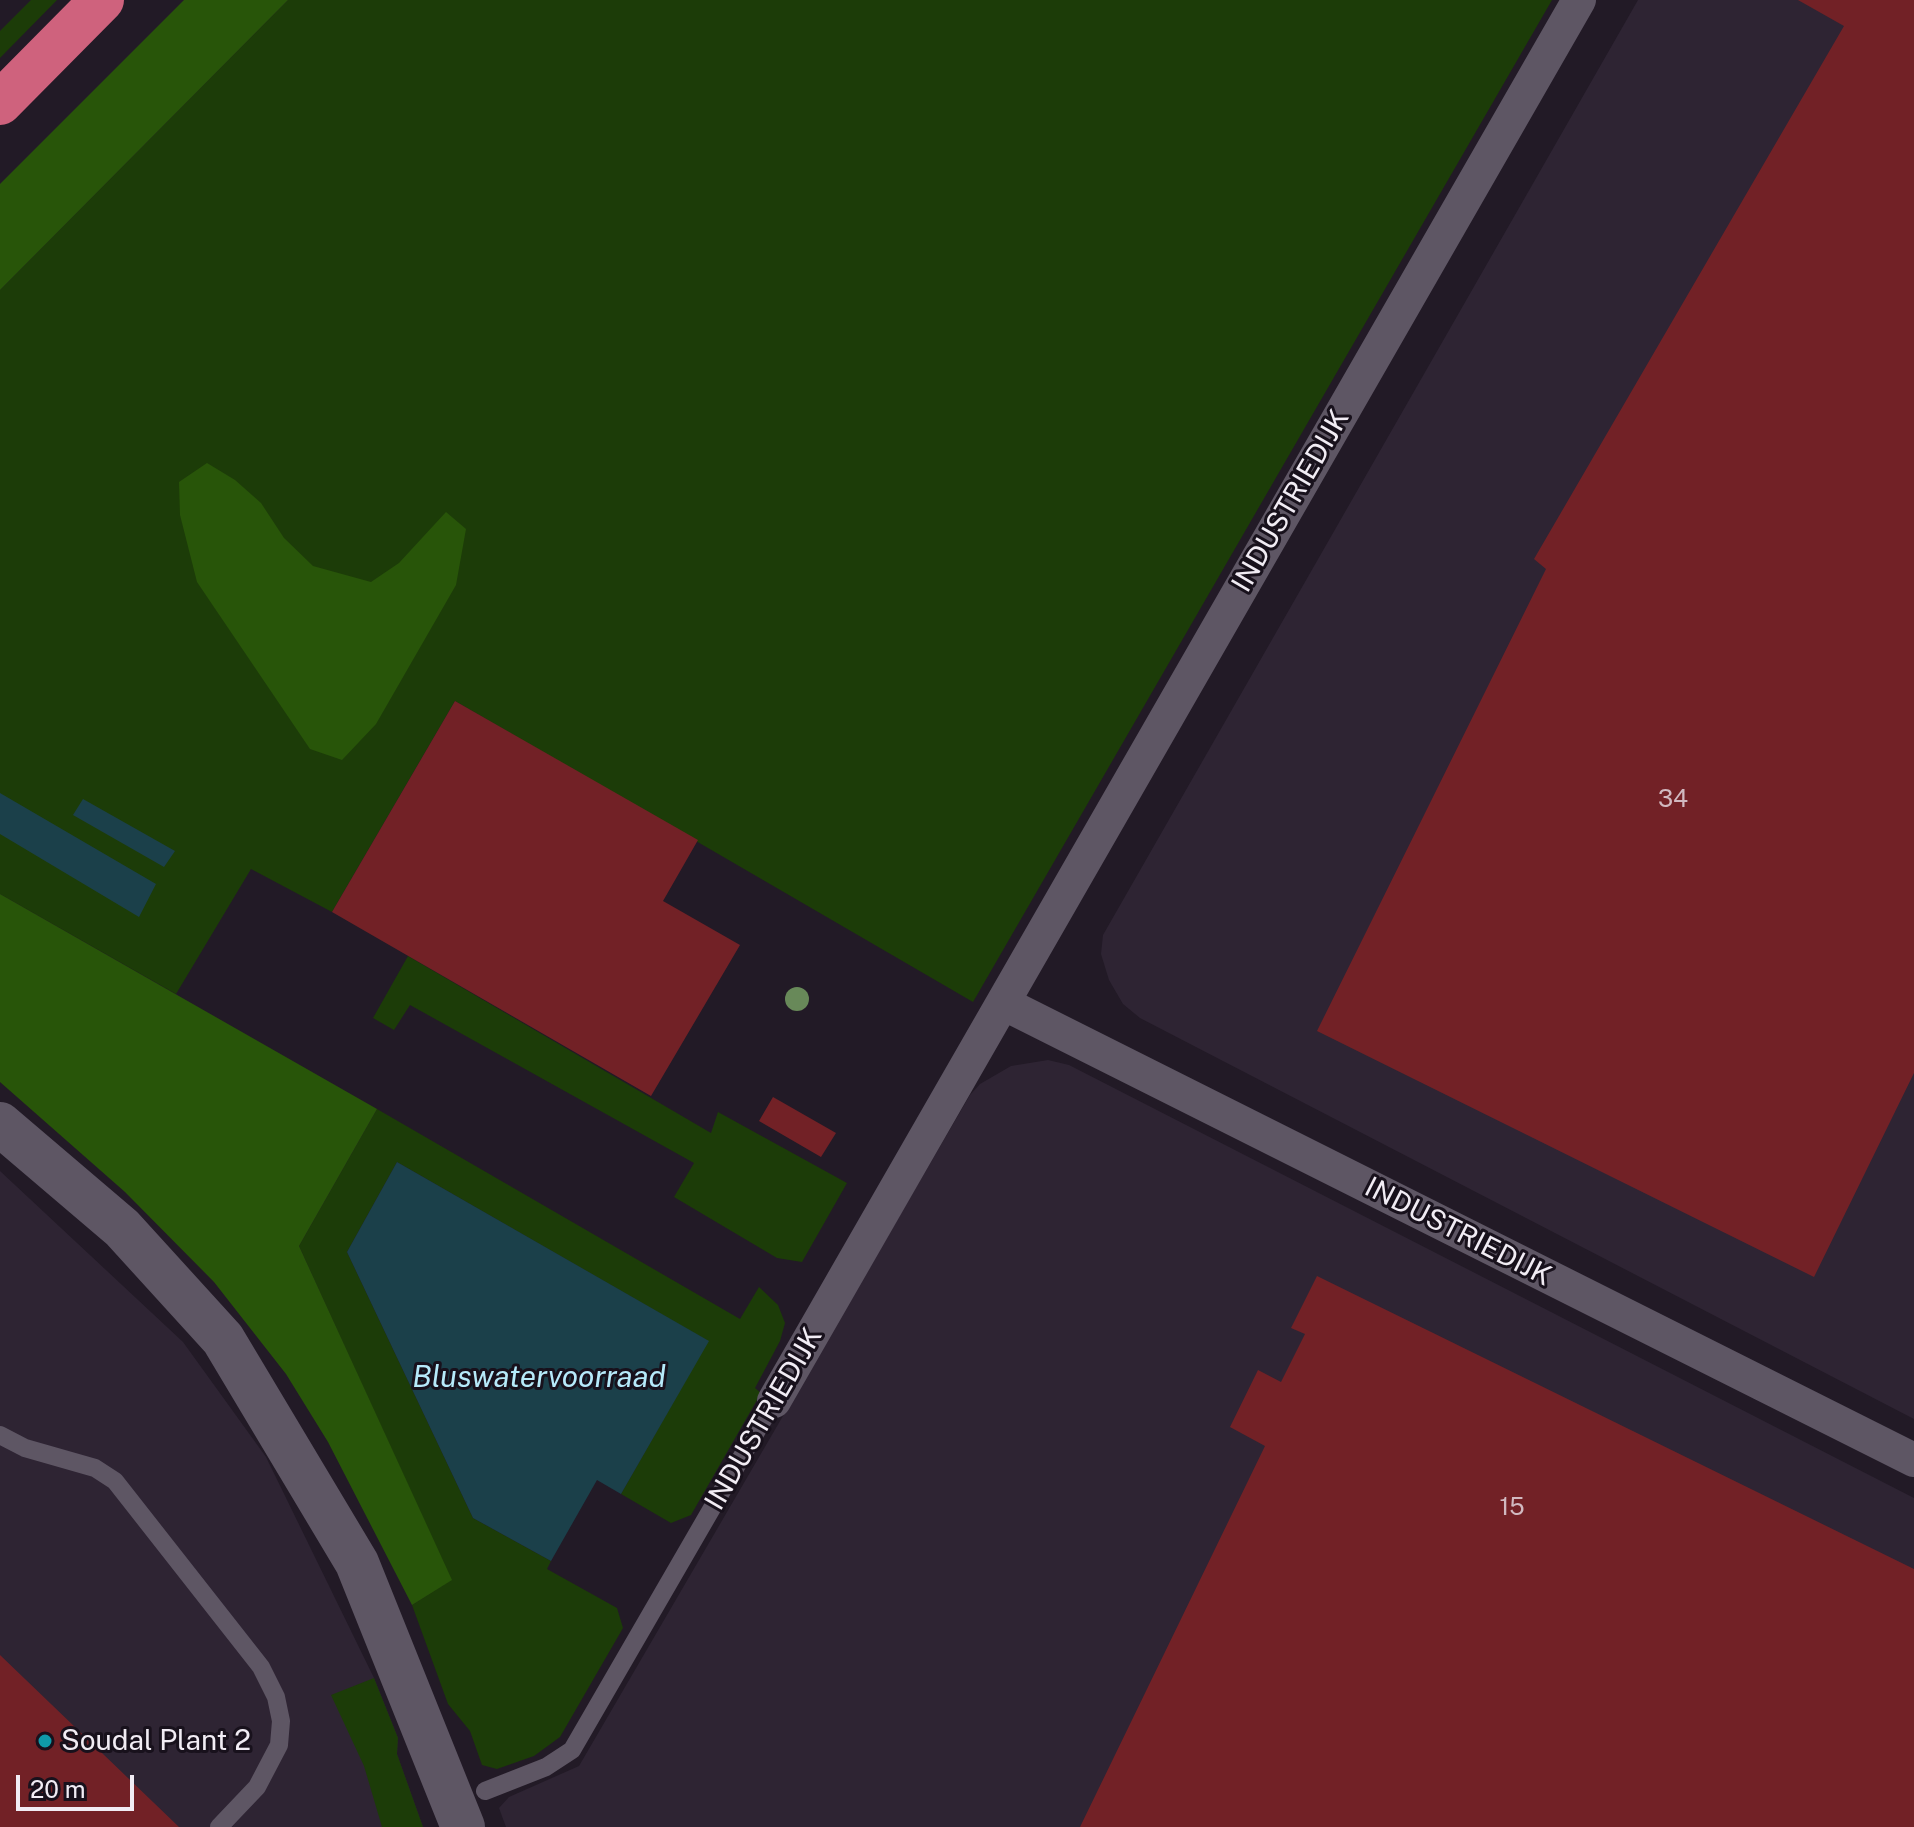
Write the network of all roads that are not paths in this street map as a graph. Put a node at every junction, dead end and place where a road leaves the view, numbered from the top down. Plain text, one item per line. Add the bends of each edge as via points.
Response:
1 (102, 0) edge
2 (1579, 0) edge
3 (0, 103) edge
4 (1003, 1003) junction
5 (0, 1124) edge
6 (774, 1401) joint
7 (0, 1435) edge
8 (1914, 1460) edge
9 (474, 1809) edge
10 (219, 1827) edge

1 - 3 highway
2 - 4 street, INDUSTRIEDIJK
4 - 6 street, INDUSTRIEDIJK
4 - 8 street, INDUSTRIEDIJK
5 - 9 street via 122,1228 223,1339 357,1563
6 - 9 lane, INDUSTRIEDIJK via 572,1750
7 - 10 lane via 25,1448 95,1468 115,1481 261,1667 276,1697 279,1745 257,1787

